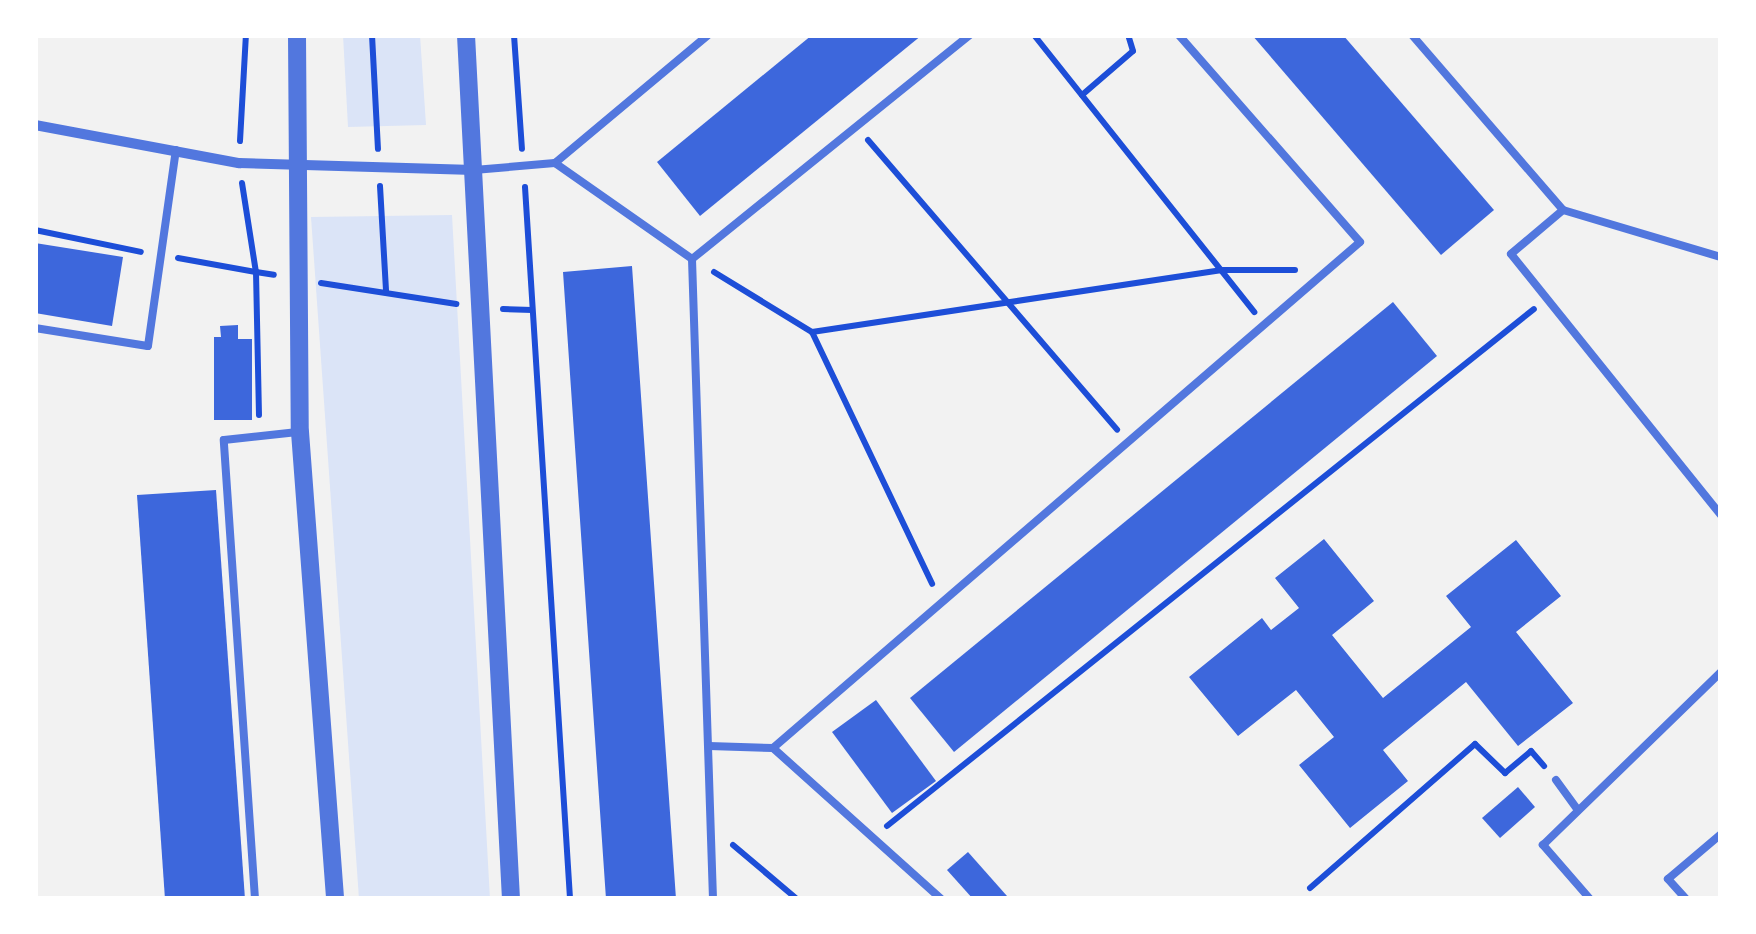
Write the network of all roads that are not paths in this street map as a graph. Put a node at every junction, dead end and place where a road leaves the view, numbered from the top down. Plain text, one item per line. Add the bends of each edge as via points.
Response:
1 (297, 35) edge
2 (466, 35) edge
3 (708, 35) edge
4 (970, 35) edge
5 (1179, 35) edge
6 (1412, 35) edge
7 (35, 125) edge
8 (176, 150) junction
9 (555, 163) junction
10 (297, 168) junction
11 (474, 170) junction
12 (1563, 210) junction
13 (1721, 257) edge
14 (692, 259) junction
15 (35, 328) edge
16 (300, 432) junction
17 (1721, 514) edge
18 (1721, 672) edge
19 (709, 746) junction
20 (773, 748) junction
21 (1556, 780) road end
22 (1578, 810) junction
23 (1721, 834) edge
24 (255, 899) edge
25 (336, 899) edge
26 (511, 899) edge
27 (713, 899) edge
28 (941, 899) edge
29 (1590, 899) edge
30 (1686, 899) edge

1 - 10 street
2 - 11 street
3 - 9 lane
4 - 14 lane
5 - 20 lane via 1360,242
6 - 12 lane
7 - 8 street
8 - 10 street
8 - 15 lane via 148,346
9 - 11 lane
9 - 14 lane
10 - 11 street
10 - 16 street
11 - 26 street
12 - 13 lane
12 - 17 lane via 1511,254
14 - 19 lane
16 - 24 lane via 224,440
16 - 25 street
18 - 22 lane
19 - 20 lane
19 - 27 lane
20 - 28 lane
21 - 22 lane
22 - 29 lane via 1543,845
23 - 30 lane via 1668,879

